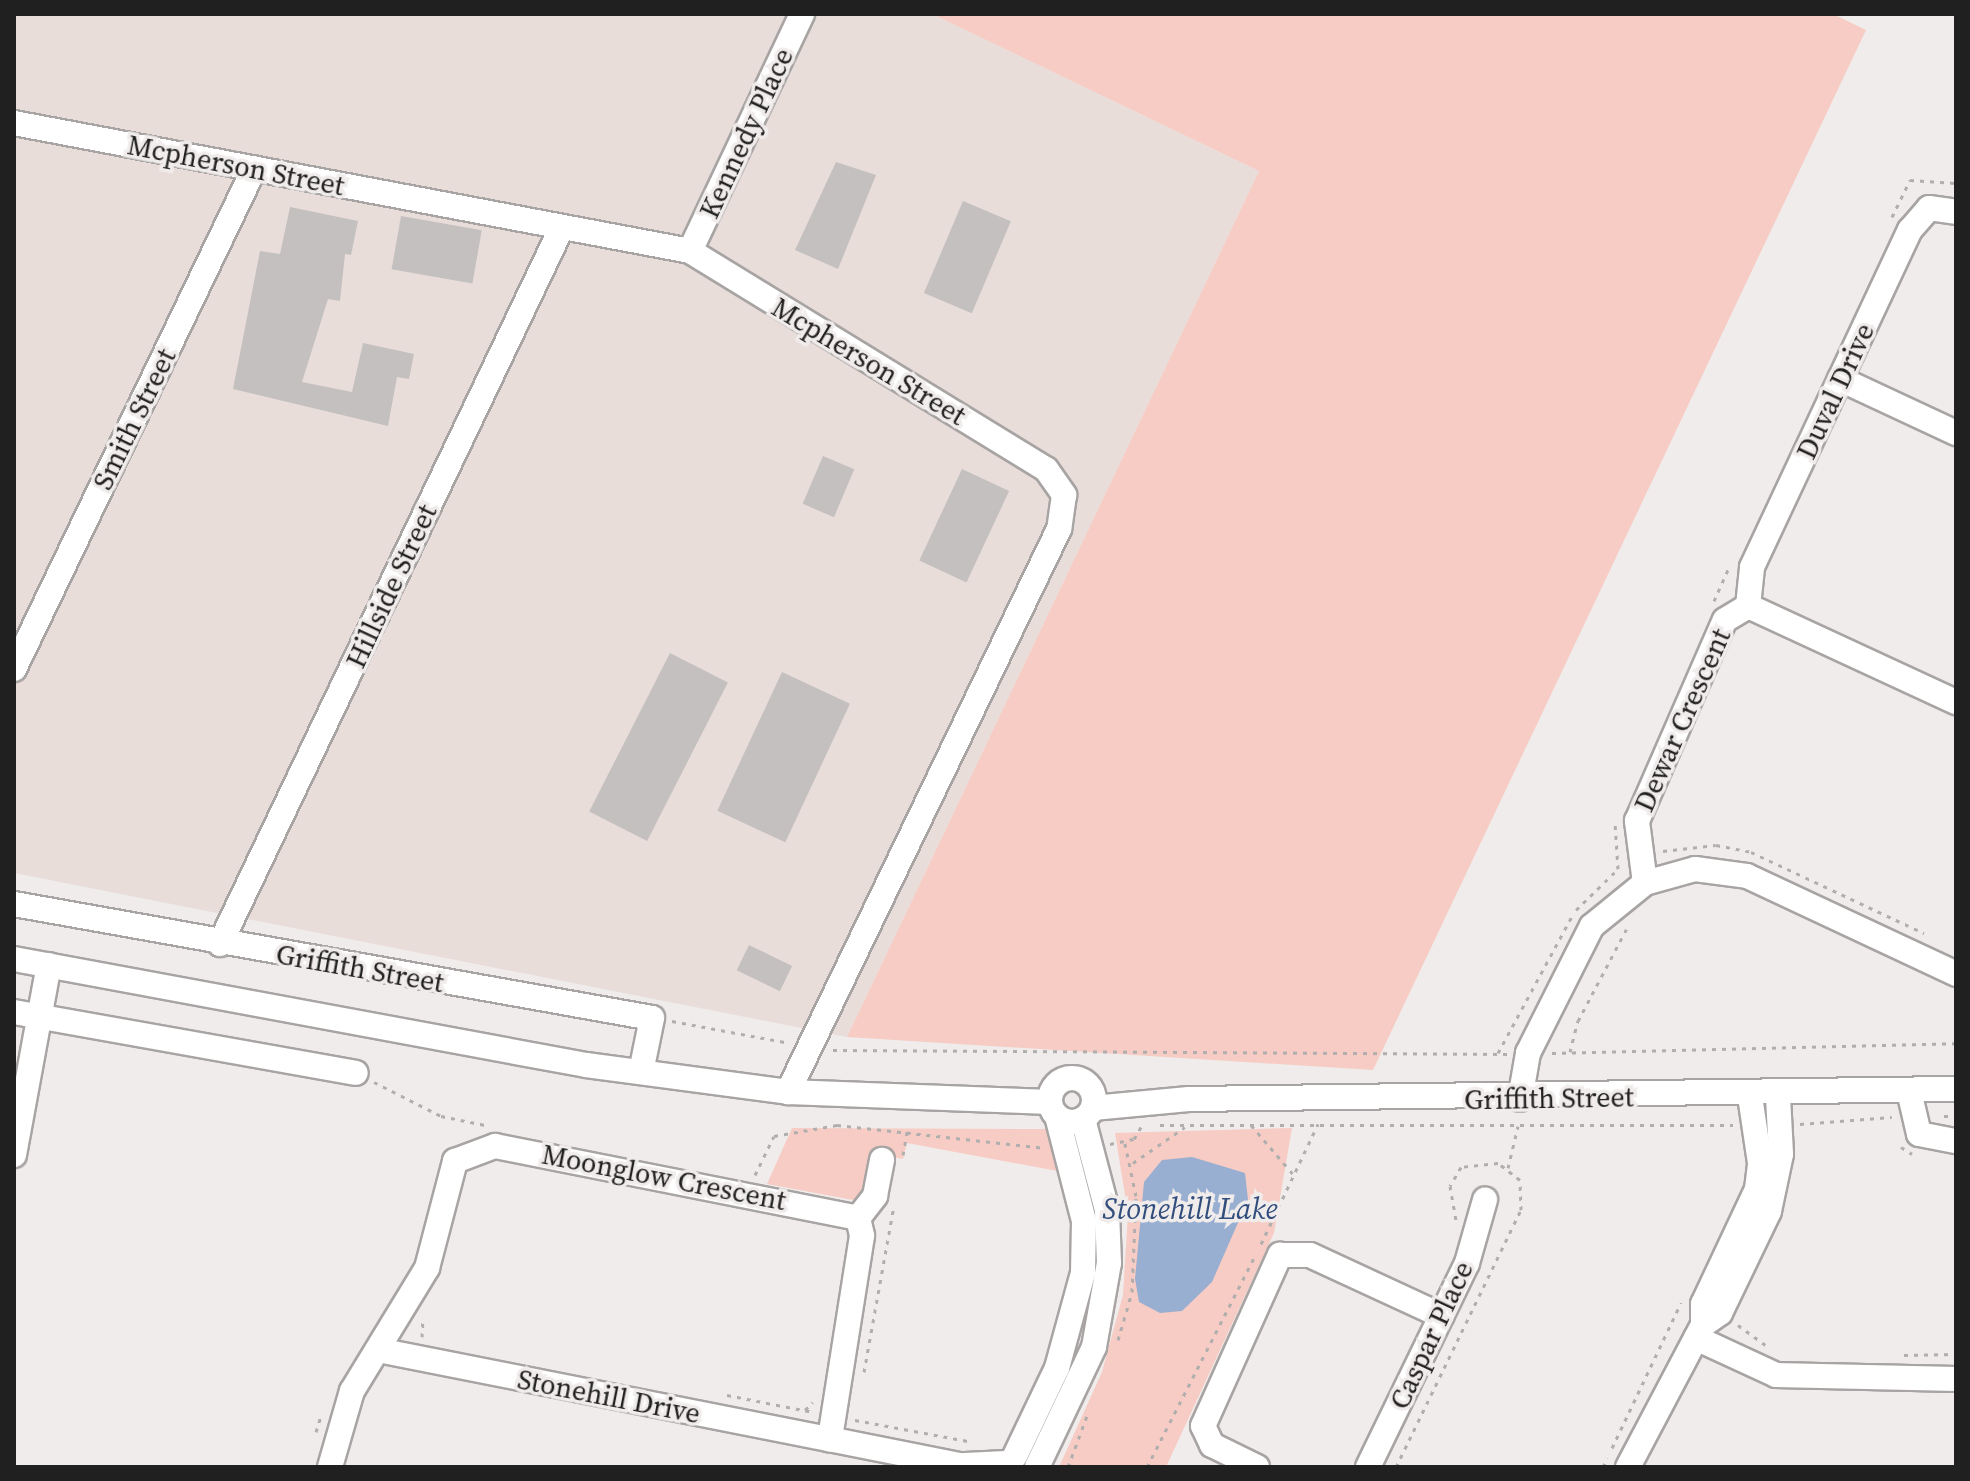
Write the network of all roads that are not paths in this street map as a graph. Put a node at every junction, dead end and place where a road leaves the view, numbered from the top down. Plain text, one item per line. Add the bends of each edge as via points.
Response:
1 (802, 14) edge
2 (14, 123) edge
3 (254, 169) junction
4 (1956, 212) edge
5 (562, 227) junction
6 (690, 251) junction
7 (1840, 379) junction
8 (1956, 433) edge
9 (1748, 606) junction
10 (14, 669) edge
11 (1956, 702) edge
12 (1645, 883) junction
13 (14, 904) edge
14 (220, 944) junction
15 (14, 959) edge
16 (49, 965) junction
17 (1956, 974) edge
18 (14, 1012) edge
19 (39, 1017) junction
20 (1533, 1053) junction
21 (641, 1072) junction
22 (356, 1073) road end
23 (1956, 1089) edge
24 (1909, 1091) junction
25 (788, 1092) junction
26 (1750, 1096) junction
27 (1778, 1096) junction
28 (1520, 1099) junction
29 (1545, 1099) junction
30 (1053, 1103) junction
31 (1089, 1105) junction
32 (1956, 1141) edge
33 (1080, 1150) junction
34 (14, 1155) edge
35 (892, 1159) road end
36 (1485, 1200) dead end
37 (858, 1218) junction
38 (1442, 1316) junction
39 (1699, 1332) junction
40 (378, 1350) junction
41 (1956, 1379) edge
42 (834, 1418) junction
43 (886, 1458) edge
44 (1020, 1464) edge
45 (967, 1466) edge
46 (330, 1467) edge
47 (1257, 1467) edge
48 (1368, 1467) edge
49 (1628, 1467) edge

1 - 6 street, Kennedy Place
2 - 3 street, Mcpherson Street
3 - 5 street, Mcpherson Street
3 - 10 street, Smith Street
4 - 7 street, Duval Drive via 1929,208 1910,230
5 - 6 street, Mcpherson Street
5 - 14 street, Hillside Street
6 - 25 street, Mcpherson Street via 1046,469 1064,495 1059,529
7 - 8 street
7 - 9 street, Duval Drive via 1752,567
9 - 11 street, Dewar Crescent
9 - 12 street, Dewar Crescent via 1725,620 1637,821
12 - 17 street via 1695,869 1747,876
12 - 20 street via 1592,926
13 - 14 street, Griffith Street
14 - 21 street, Griffith Street via 652,1018
15 - 16 street, Griffith Street
16 - 19 street
16 - 21 street, Griffith Street
18 - 19 street
19 - 22 street
19 - 34 street
20 - 28 street
20 - 29 street
21 - 25 street, Griffith Street
23 - 24 street, Griffith Street
24 - 27 street, Griffith Street
24 - 32 street via 1919,1134
25 - 30 street, Griffith Street
26 - 27 street, Griffith Street
26 - 29 street, Griffith Street
26 - 39 street via 1760,1163 1757,1189 1703,1304
27 - 39 street via 1779,1180 1769,1211 1720,1313
28 - 29 street, Griffith Street
28 - 31 street, Griffith Street via 1189,1099
30 - 31 street
30 - 31 street via 1070,1078
30 - 33 street
31 - 33 street
33 - 44 street via 1107,1210 1103,1301 1074,1397
35 - 37 street
36 - 38 street, Caspar Place
37 - 40 street, Moonglow Crescent via 479,1148 455,1161 427,1268
37 - 42 street via 862,1236
38 - 47 street via 1310,1255 1280,1255 1203,1426 1212,1445
38 - 48 street, Caspar Place
39 - 41 street via 1776,1375
39 - 49 street
40 - 42 street, Stonehill Drive
40 - 46 street via 352,1391
42 - 43 street, Stonehill Drive
43 - 45 street, Stonehill Drive
44 - 45 street, Stonehill Drive

